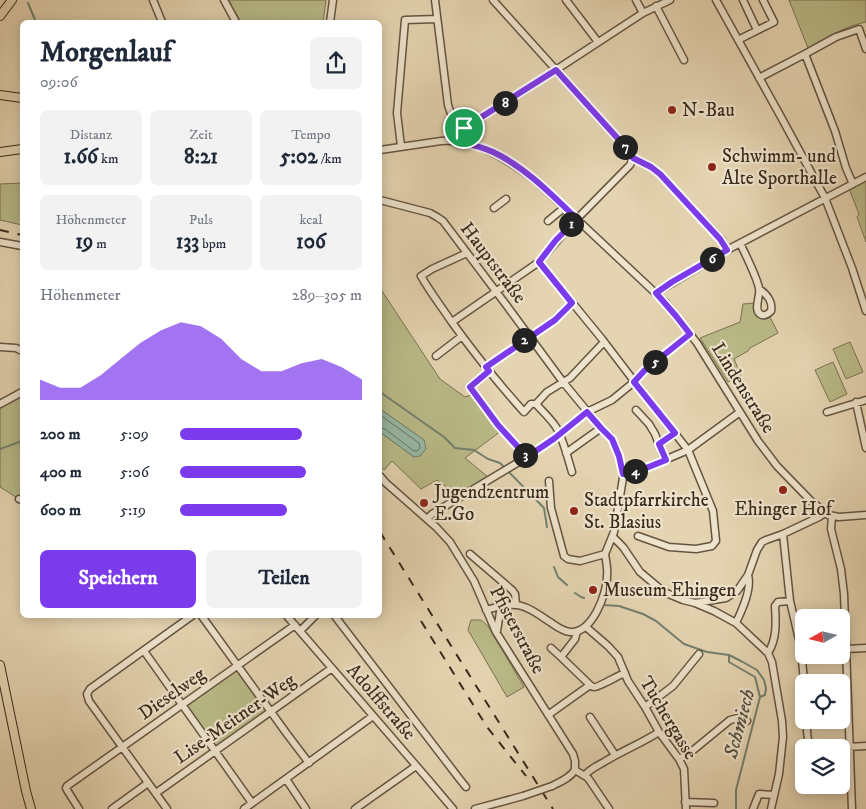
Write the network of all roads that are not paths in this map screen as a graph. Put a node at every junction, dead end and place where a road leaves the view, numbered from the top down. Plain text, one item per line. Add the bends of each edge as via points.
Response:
1 (12, 0) edge
2 (153, 0) edge
3 (224, 0) edge
4 (333, 0) edge
5 (435, 0) edge
6 (493, 0) edge
7 (566, 0) edge
8 (636, 0) edge
9 (670, 0) edge
10 (716, 0) edge
11 (743, 0) edge
12 (764, 0) edge
13 (656, 6) junction
14 (643, 13) junction
15 (0, 16) edge
16 (437, 19) junction
17 (161, 20) edge
18 (235, 20) edge
19 (330, 20) edge
20 (757, 30) junction
21 (738, 40) junction
22 (598, 42) junction
23 (866, 49) edge
24 (805, 54) junction
25 (684, 60) dead end
26 (556, 70) junction
27 (759, 78) junction
28 (0, 95) edge
29 (20, 98) edge
30 (464, 128) junction
31 (460, 141) junction
32 (401, 146) junction
33 (20, 149) edge
34 (382, 150) edge
35 (0, 152) edge
36 (633, 158) junction
37 (866, 177) edge
38 (852, 184) junction
39 (825, 198) junction
40 (506, 199) dead end
41 (382, 200) edge
42 (565, 207) junction
43 (494, 208) dead end
44 (577, 219) junction
45 (548, 221) dead end
46 (0, 242) edge
47 (740, 244) junction
48 (20, 246) edge
49 (727, 250) junction
50 (467, 253) junction
51 (539, 262) junction
52 (759, 289) dead end
53 (497, 292) junction
54 (656, 293) junction
55 (572, 303) junction
56 (866, 311) edge
57 (452, 322) junction
58 (690, 334) junction
59 (462, 336) junction
60 (530, 337) junction
61 (604, 342) junction
62 (0, 347) edge
63 (20, 350) edge
64 (436, 356) dead end
65 (487, 369) junction
66 (563, 382) junction
67 (634, 382) junction
68 (20, 393) edge
69 (866, 400) edge
70 (856, 402) junction
71 (0, 404) edge
72 (536, 404) junction
73 (636, 410) dead end
74 (587, 412) junction
75 (740, 412) junction
76 (827, 412) dead end
77 (601, 428) junction
78 (675, 433) junction
79 (559, 434) junction
80 (659, 444) junction
81 (866, 448) edge
82 (688, 450) junction
83 (566, 453) junction
84 (527, 457) junction
85 (666, 460) junction
86 (572, 472) dead end
87 (623, 474) junction
88 (382, 478) edge
89 (549, 481) dead end
90 (825, 513) junction
91 (866, 515) edge
92 (832, 516) junction
93 (427, 519) junction
94 (783, 534) junction
95 (638, 536) dead end
96 (613, 537) junction
97 (470, 554) dead end
98 (605, 554) junction
99 (748, 575) junction
100 (790, 600) junction
101 (695, 603) junction
102 (506, 604) junction
103 (516, 604) junction
104 (843, 609) edge
105 (486, 610) junction
106 (189, 618) edge
107 (203, 618) edge
108 (289, 618) edge
109 (312, 618) edge
110 (336, 618) edge
111 (795, 620) edge
112 (736, 623) junction
113 (586, 627) junction
114 (297, 628) junction
115 (496, 632) junction
116 (577, 632) junction
117 (551, 648) dead end
118 (850, 648) edge
119 (866, 648) edge
120 (144, 651) junction
121 (768, 653) junction
122 (699, 654) dead end
123 (561, 657) junction
124 (845, 664) edge
125 (0, 665) edge
126 (238, 665) junction
127 (332, 668) junction
128 (625, 673) junction
129 (590, 685) junction
130 (182, 705) junction
131 (645, 707) junction
132 (270, 712) junction
133 (548, 715) junction
134 (373, 716) junction
135 (590, 717) dead end
136 (748, 721) dead end
137 (659, 732) junction
138 (850, 739) edge
139 (866, 746) edge
140 (122, 747) junction
141 (850, 747) joint
142 (215, 751) junction
143 (615, 755) junction
144 (679, 759) junction
145 (309, 763) junction
146 (416, 766) junction
147 (574, 770) junction
148 (585, 775) junction
149 (286, 779) junction
150 (148, 783) junction
151 (466, 787) dead end
152 (26, 791) junction
153 (156, 793) junction
154 (774, 796) junction
155 (686, 802) junction
156 (252, 803) junction
157 (714, 803) dead end
158 (27, 809) edge
159 (31, 809) edge
160 (79, 809) edge
161 (112, 809) edge
162 (167, 809) edge
163 (244, 809) edge
164 (306, 809) edge
165 (356, 809) edge
166 (453, 809) edge
167 (475, 809) edge
168 (609, 809) edge
169 (686, 809) edge
170 (753, 809) edge
171 (771, 809) edge
172 (852, 809) edge

1 - 15 main road
2 - 17 street
3 - 18 street
4 - 19 street
5 - 16 street
6 - 26 street
7 - 22 street
8 - 14 street
9 - 13 street
10 - 21 street
11 - 20 street
12 - 20 street via 774,22
13 - 14 street
13 - 25 street
14 - 22 street
16 - 30 street via 451,116
16 - 32 street via 404,20 396,113
20 - 21 street
21 - 27 street
22 - 26 street
23 - 24 street via 859,29
24 - 27 street
24 - 38 street
26 - 30 street
26 - 36 street
27 - 39 street
28 - 29 main road
30 - 31 street
31 - 32 street, Lindenstraße
31 - 42 street, Lindenstraße via 492,152 515,165
32 - 34 street, Lindenstraße
33 - 35 main road
36 - 44 street via 630,165
36 - 49 street via 660,174
37 - 38 street
38 - 39 street
39 - 47 street
39 - 56 street
40 - 43 street
41 - 50 street, Hauptstraße via 437,217
42 - 44 street, Lindenstraße
42 - 45 street
44 - 51 street
44 - 54 street, Lindenstraße
46 - 48 street
47 - 49 street
47 - 52 street
49 - 54 street
50 - 53 street, Hauptstraße
50 - 57 street via 421,276
51 - 53 street
51 - 55 street
53 - 57 street
53 - 60 street, Hauptstraße
54 - 58 street, Lindenstraße
55 - 60 street via 555,320
55 - 61 street
57 - 59 street
58 - 67 street
58 - 75 street, Lindenstraße
59 - 64 street
59 - 65 street
60 - 65 street
60 - 66 street, Hauptstraße
61 - 66 street
61 - 67 street
62 - 63 street
65 - 72 street via 524,412 531,404
65 - 84 street via 470,387
66 - 72 street
66 - 74 street, Hauptstraße
67 - 74 street via 612,400
67 - 78 street
68 - 71 street
69 - 70 street
70 - 76 street
70 - 81 street
72 - 79 street
73 - 80 street via 649,424
74 - 77 street, Hauptstraße
74 - 79 street
75 - 82 street
75 - 90 street, Lindenstraße via 776,466
77 - 83 street
77 - 87 street, Hauptstraße via 615,445
78 - 80 street
78 - 82 street
79 - 83 street
79 - 84 street
80 - 85 street
82 - 85 street
82 - 95 street via 713,511 716,541 712,546 696,549 669,547
83 - 86 street
84 - 93 street
85 - 87 street
87 - 96 street, Hauptstraße
88 - 93 street, Pfisterstraße
89 - 98 street via 551,508 564,556 580,561
90 - 92 street, Lindenstraße
90 - 94 street
91 - 92 street
92 - 104 street via 843,580
93 - 105 street, Pfisterstraße via 450,542 468,569
94 - 99 street via 762,542
94 - 100 street
96 - 98 street, Hauptstraße
96 - 101 street via 653,584 664,592
97 - 103 street via 512,590
98 - 113 street via 606,585 598,609
99 - 101 street via 732,595
99 - 112 street via 744,606
100 - 111 street
100 - 121 street via 778,602 775,606 773,645
101 - 112 street
102 - 103 street
102 - 105 street
102 - 115 street via 498,617
103 - 116 street via 525,606 564,631
105 - 115 street, Pfisterstraße
106 - 120 street
107 - 126 street
108 - 114 street, Adolffstraße
109 - 114 street, Dieselweg
110 - 151 street
112 - 121 street
113 - 116 street
113 - 128 street, Tuchergasse via 618,657
114 - 126 street, Dieselweg
114 - 127 street, Adolffstraße
115 - 133 street, Pfisterstraße
116 - 123 street
117 - 123 street
118 - 119 street
120 - 130 street
120 - 140 street via 87,694
121 - 154 street via 783,737
122 - 131 street via 673,686
123 - 129 street
124 - 138 street
125 - 152 main road
126 - 130 street, Dieselweg
126 - 132 street
127 - 132 street, Lise-Meitner-Weg
127 - 134 street, Adolffstraße
128 - 129 street via 597,687
128 - 131 street, Tuchergasse
129 - 133 street
130 - 140 street, Dieselweg
130 - 142 street
131 - 137 street, Tuchergasse
132 - 142 street, Lise-Meitner-Weg
132 - 145 street
133 - 147 street, Pfisterstraße via 573,754
134 - 145 street
134 - 146 street, Adolffstraße
135 - 143 street
136 - 144 street via 730,720
137 - 143 street
137 - 144 street, Tuchergasse
139 - 141 street
140 - 150 street
140 - 160 street, Dieselweg via 66,788
141 - 172 street
142 - 153 street, Lise-Meitner-Weg
142 - 156 street
143 - 148 street
144 - 155 street, Tuchergasse via 684,769
145 - 149 street
146 - 165 street
146 - 166 street, Adolffstraße
147 - 148 street
147 - 167 street, bridge via 552,786
148 - 168 street
149 - 156 street
149 - 164 street
150 - 153 street
150 - 161 street
152 - 158 main road
152 - 159 main road
153 - 162 street
154 - 170 street via 759,794
154 - 171 street
155 - 157 street
155 - 169 street, Tuchergasse
156 - 163 street

